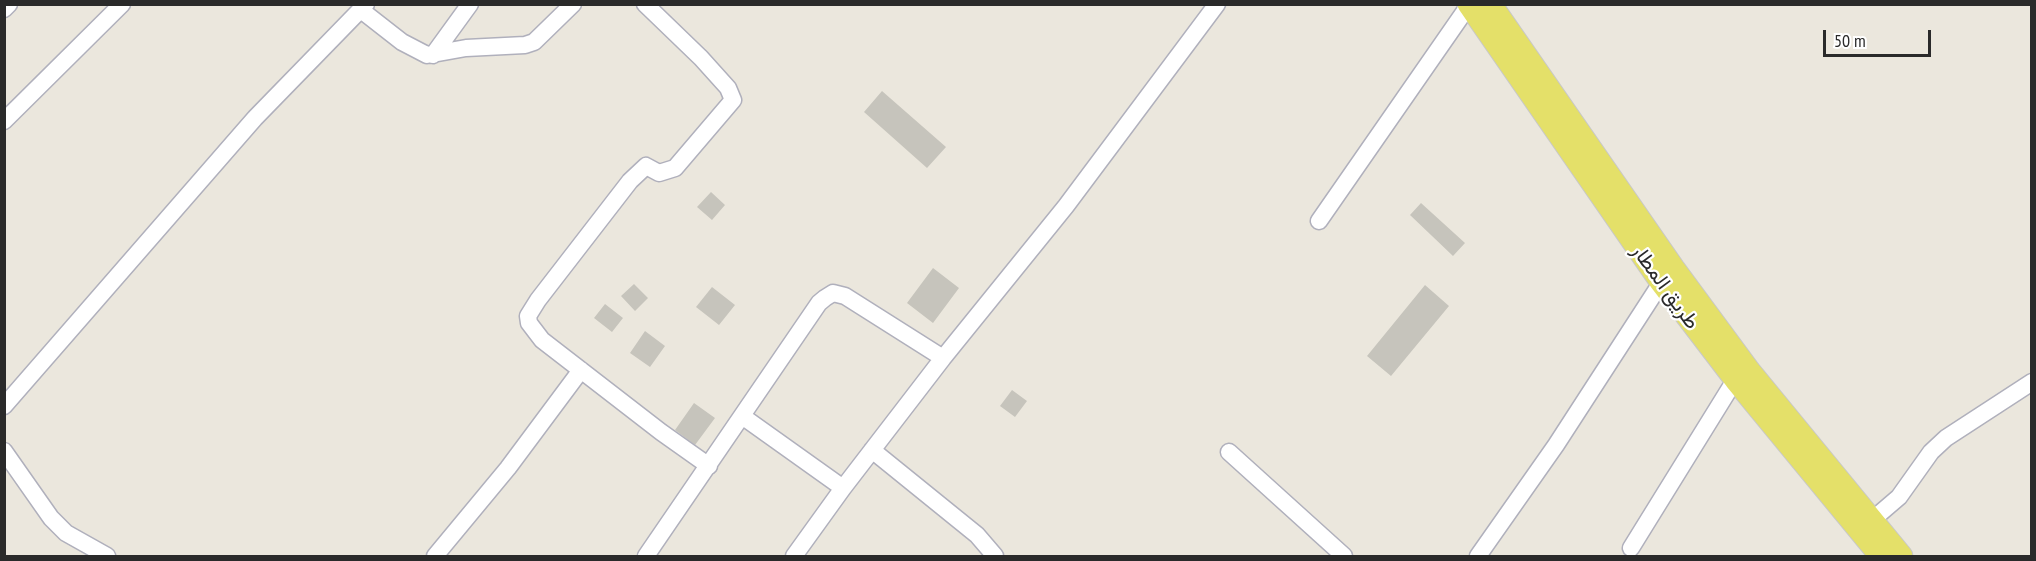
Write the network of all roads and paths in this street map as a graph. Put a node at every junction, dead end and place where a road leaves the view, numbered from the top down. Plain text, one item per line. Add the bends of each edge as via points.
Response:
1 (9, 4) edge
2 (122, 4) edge
3 (470, 4) edge
4 (573, 4) edge
5 (645, 4) edge
6 (1217, 4) edge
7 (1491, 4) edge
8 (1468, 5) edge
9 (364, 7) edge
10 (4, 9) edge
11 (433, 55) junction
12 (4, 121) edge
13 (1585, 157) junction
14 (1319, 221) dead end
15 (1661, 283) junction
16 (943, 358) junction
17 (581, 370) junction
18 (1742, 376) junction
19 (2031, 382) edge
20 (4, 406) edge
21 (742, 416) junction
22 (872, 450) junction
23 (4, 451) edge
24 (1228, 452) dead end
25 (709, 466) junction
26 (843, 488) junction
27 (1866, 526) junction
28 (1631, 548) dead end
29 (107, 556) edge
30 (435, 556) edge
31 (646, 556) edge
32 (794, 556) edge
33 (995, 556) edge
34 (1344, 556) edge
35 (1478, 556) edge
36 (1880, 556) edge
37 (1902, 556) edge

1 - 10 street
2 - 12 street
3 - 11 street
4 - 11 street via 534,42
5 - 17 street via 701,58 728,88 733,100 675,168 659,172 645,166 638,172 532,308 528,316 534,332
6 - 16 street via 1066,206
7 - 13 main road, طريق المطار
8 - 13 main road, طريق المطار
8 - 14 street
9 - 11 street via 421,54
9 - 20 street via 255,118
13 - 15 main road, طريق المطار
13 - 18 main road, طريق المطار
15 - 18 main road, طريق المطار
15 - 35 street
16 - 21 street via 858,303 833,293 819,303
16 - 22 street
17 - 25 street
17 - 30 street via 508,468
18 - 27 main road, طريق المطار
18 - 28 street
19 - 27 street via 1946,438 1930,452 1899,496
21 - 25 street
21 - 26 street
22 - 26 street
22 - 33 street via 977,535
23 - 29 street via 51,518 66,533
24 - 34 street
25 - 31 street
26 - 32 street
27 - 36 main road, طريق المطار
27 - 37 main road, طريق المطار

